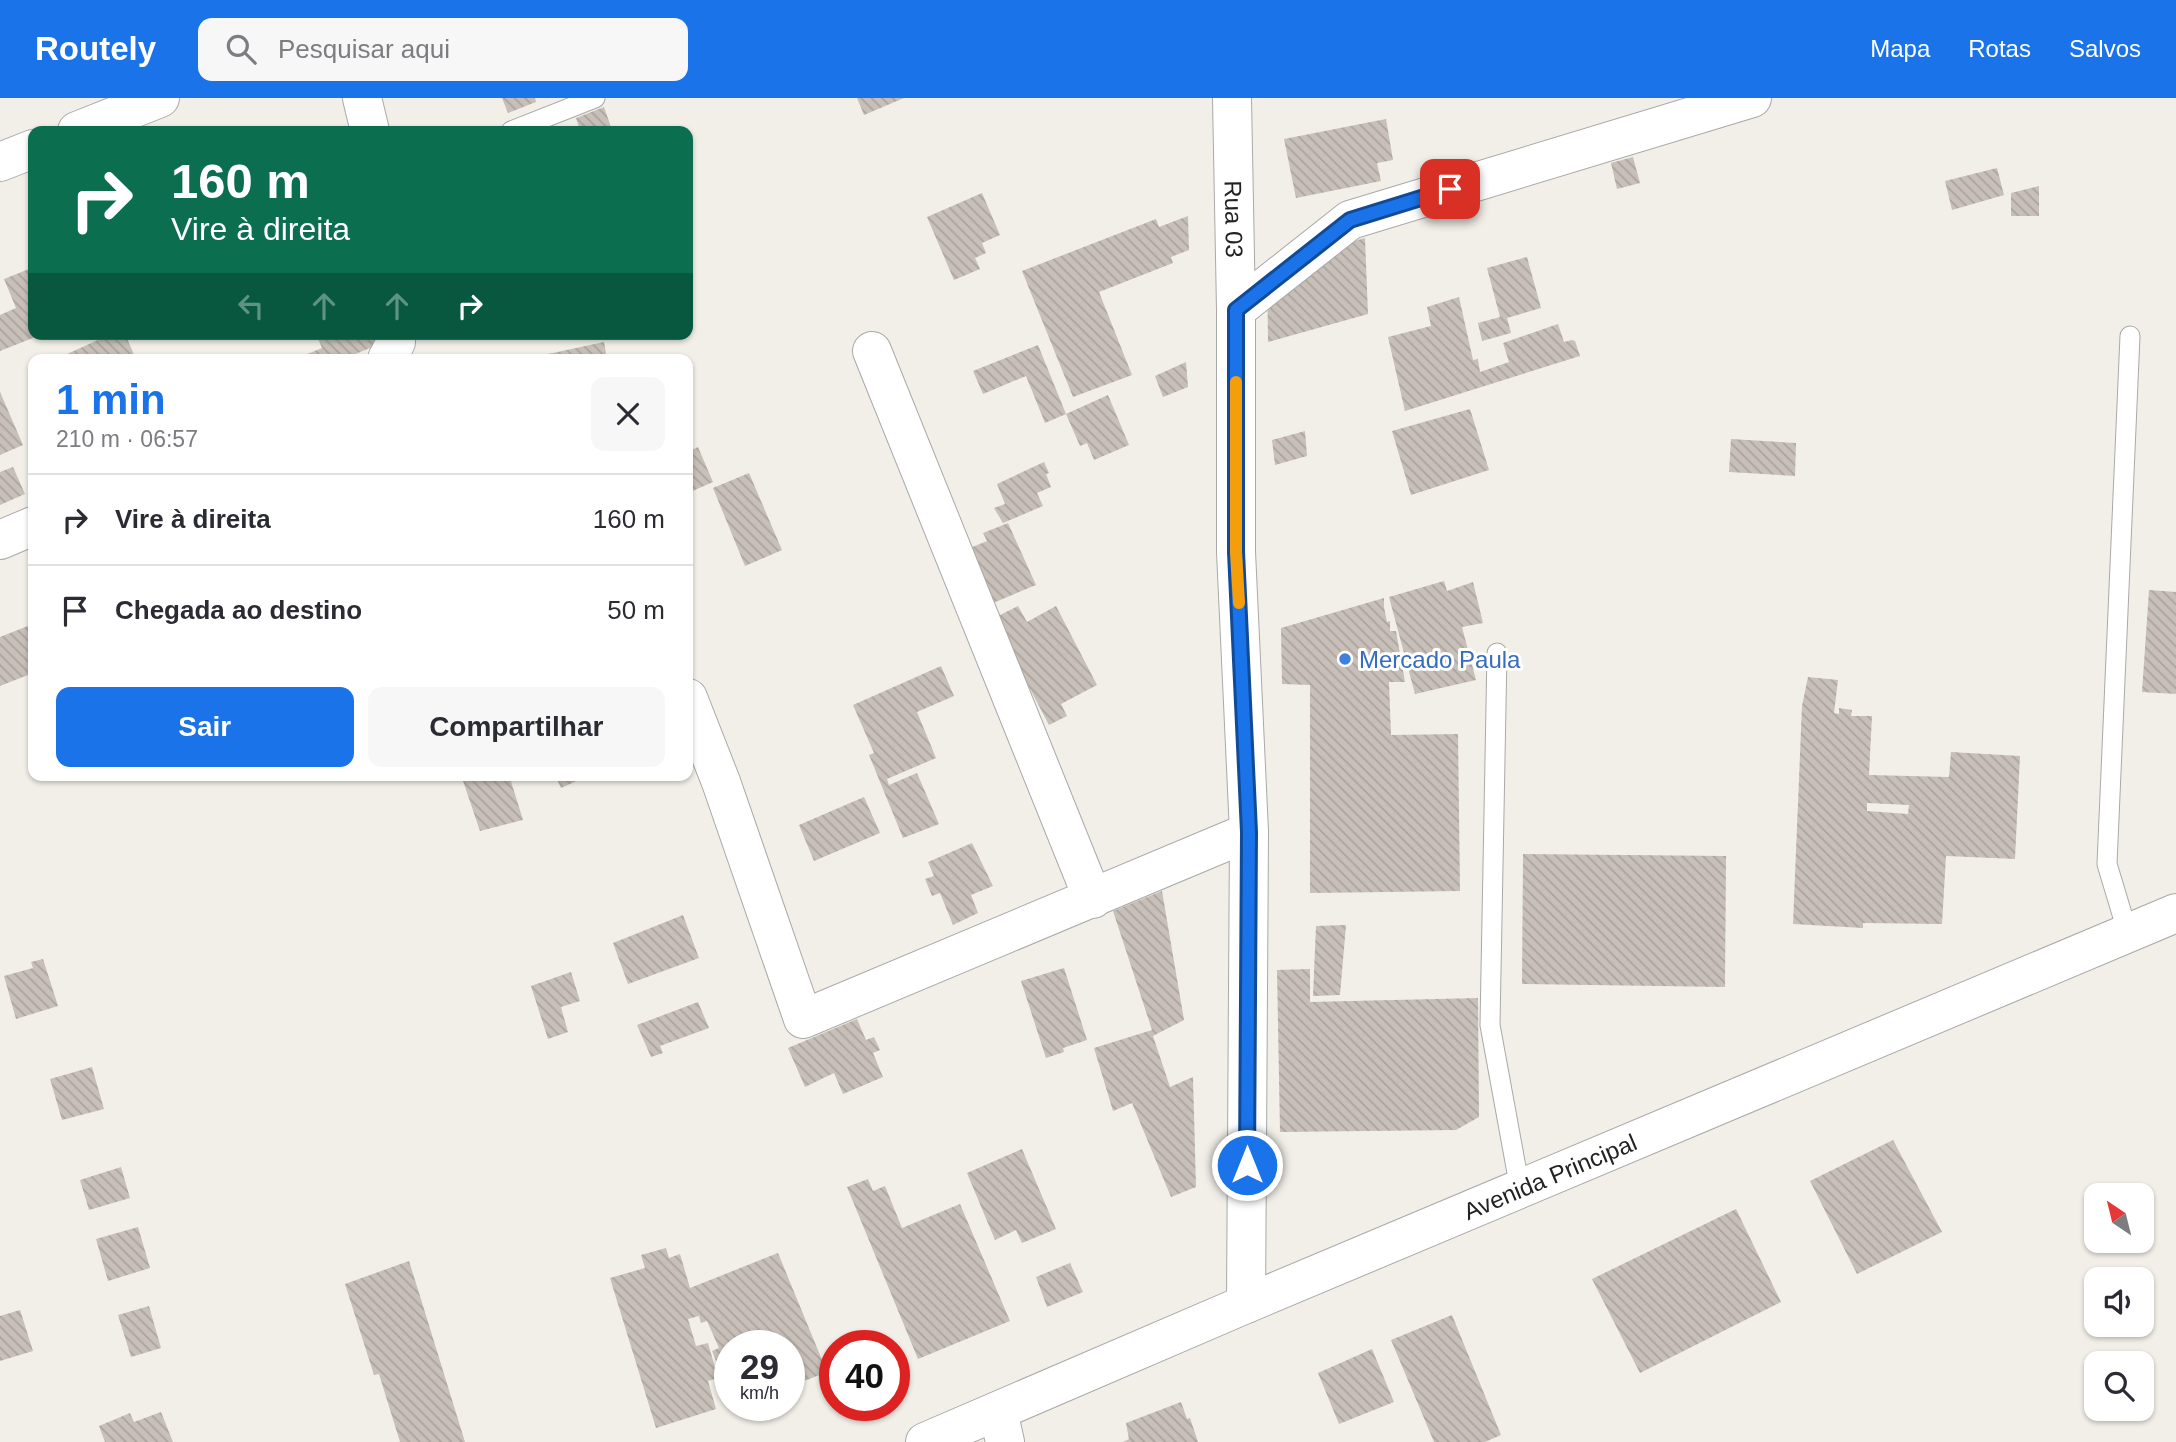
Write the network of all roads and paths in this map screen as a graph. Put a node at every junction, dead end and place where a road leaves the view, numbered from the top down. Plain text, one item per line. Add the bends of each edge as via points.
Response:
1 (160, 98) edge
2 (362, 98) edge
3 (595, 98) edge
4 (1232, 98) edge
5 (1752, 98) edge
6 (90, 126) edge
7 (369, 126) edge
8 (524, 126) edge
9 (28, 151) edge
10 (0, 162) edge
11 (1236, 310) junction
12 (2130, 336) dead end
13 (872, 351) dead end
14 (28, 528) edge
15 (0, 540) edge
16 (1497, 653) dead end
17 (693, 711) edge
18 (1249, 832) junction
19 (1093, 899) junction
20 (2176, 913) edge
21 (2128, 934) junction
22 (1520, 1189) junction
23 (1246, 1304) junction
24 (1002, 1426) edge
25 (925, 1442) edge

1 - 6 street
2 - 7 street
3 - 8 lane
4 - 11 street, Rua 03
5 - 11 street via 1350,220
9 - 10 street
11 - 18 street, Rua 03 via 1236,552
12 - 21 lane via 2107,864
13 - 19 street
14 - 15 street
16 - 22 lane via 1490,1025
17 - 19 street via 803,1019
18 - 19 street
18 - 23 street, Rua 03
20 - 21 street, Avenida Principal
21 - 22 street, Avenida Principal
22 - 23 street, Avenida Principal
23 - 24 street, Avenida Principal
24 - 25 street, Avenida Principal

